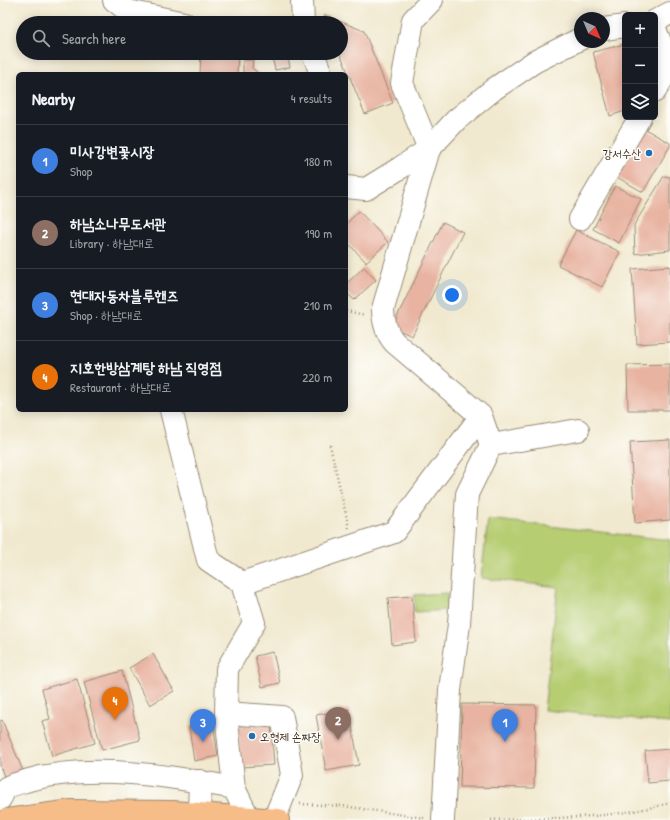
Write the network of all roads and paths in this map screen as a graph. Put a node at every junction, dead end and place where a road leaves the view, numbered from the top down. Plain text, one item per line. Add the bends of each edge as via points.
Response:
1 (114, 0) edge
2 (302, 0) edge
3 (432, 0) edge
4 (670, 13) edge
5 (151, 16) edge
6 (303, 16) edge
7 (658, 19) edge
8 (622, 26) edge
9 (610, 28) edge
10 (658, 36) edge
11 (574, 41) edge
12 (316, 60) edge
13 (670, 66) edge
14 (320, 72) edge
15 (658, 86) edge
16 (638, 120) edge
17 (428, 149) junction
18 (348, 187) edge
19 (580, 219) dead end
20 (171, 412) edge
21 (480, 416) junction
22 (578, 430) dead end
23 (330, 445) dead end
24 (491, 445) junction
25 (353, 546) junction
26 (242, 583) junction
27 (226, 713) junction
28 (200, 781) junction
29 (234, 788) junction
30 (2, 791) edge
31 (670, 803) edge
32 (199, 814) junction
33 (248, 818) junction
34 (7, 820) edge
35 (274, 820) edge
36 (278, 820) edge
37 (443, 820) edge
38 (491, 820) edge

1 - 5 street via 128,11
2 - 6 street
3 - 17 street via 413,20 402,83
4 - 7 street
8 - 9 street
10 - 13 street
11 - 17 street via 534,62 494,89 456,120
12 - 14 street
13 - 15 street
16 - 19 street
17 - 18 street via 366,189
17 - 21 street via 383,309 383,318 388,335 394,342
20 - 26 street via 208,560
21 - 24 street
21 - 25 street via 394,532
22 - 24 street
23 - 25 path
24 - 37 street via 467,494 459,624 450,690
25 - 26 street
26 - 27 street via 254,623 227,669
27 - 29 street
27 - 35 street via 282,717 292,775
28 - 29 street
28 - 30 street via 104,772 75,772 40,777
28 - 32 street
29 - 33 street
31 - 38 path via 654,808 597,815
32 - 33 main road
32 - 34 main road via 72,811
33 - 35 main road
35 - 36 main road

